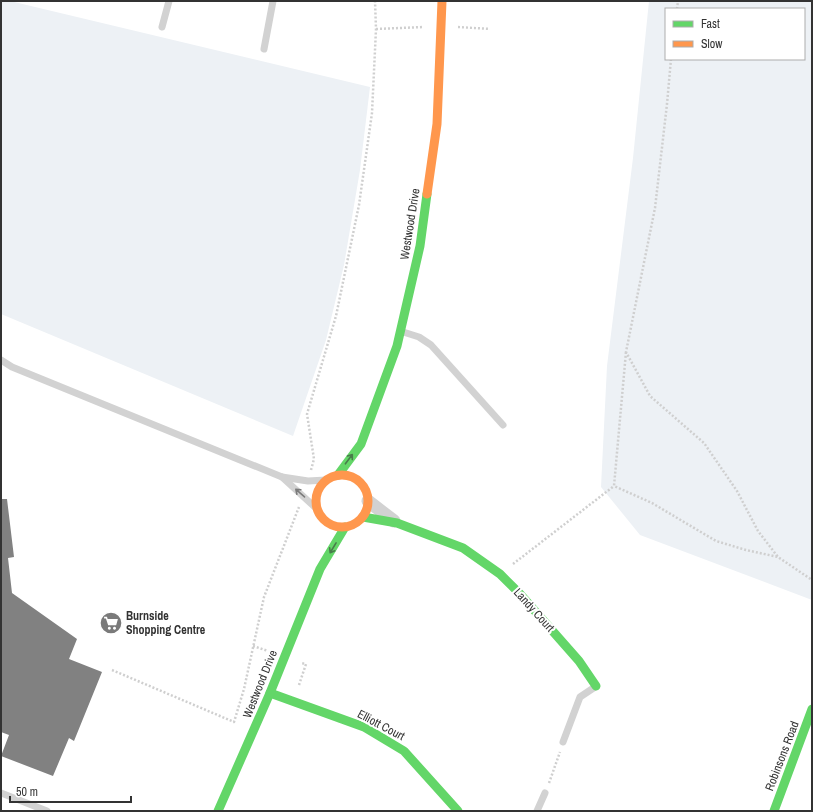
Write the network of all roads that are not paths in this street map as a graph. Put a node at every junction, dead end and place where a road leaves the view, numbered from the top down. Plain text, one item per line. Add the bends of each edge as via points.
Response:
1 (169, 1) edge
2 (273, 1) edge
3 (442, 1) edge
4 (162, 27) dead end
5 (264, 49) dead end
6 (400, 331) junction
7 (1, 360) edge
8 (503, 425) dead end
9 (361, 444) junction
10 (362, 457) dead end
11 (362, 471) dead end
12 (338, 475) junction
13 (282, 477) junction
14 (326, 480) junction
15 (362, 484) junction
16 (368, 502) junction
17 (317, 509) junction
18 (363, 517) junction
19 (324, 520) junction
20 (397, 523) junction
21 (345, 527) junction
22 (323, 533) dead end
23 (322, 547) dead end
24 (320, 569) junction
25 (596, 686) joint
26 (270, 693) junction
27 (812, 709) edge
28 (563, 742) road end
29 (1, 793) edge
30 (545, 793) road end
31 (220, 810) edge
32 (47, 811) edge
33 (458, 811) edge
34 (537, 811) edge
35 (774, 811) edge

1 - 4 lane
2 - 5 lane
3 - 6 street, Westwood Drive via 437,124 420,246
6 - 8 lane via 419,337 431,346
6 - 9 street, Westwood Drive via 397,346
7 - 13 lane via 12,367
9 - 10 street, Westwood Drive
12 -> 9 street, Westwood Drive
11 - 15 street
12 - 14 street
12 - 15 street via 347,475
13 - 14 lane via 308,481
17 -> 13 lane
14 - 17 street via 318,491
15 - 16 street via 367,492
16 - 18 street
16 - 20 street, Landy Court
17 - 19 street
18 - 20 street, Landy Court
18 - 21 street
19 - 21 street
19 - 22 street
20 - 25 street, Landy Court via 463,548 500,574 579,661
21 -> 24 street, Westwood Drive
23 - 24 street, Westwood Drive
24 - 26 street, Westwood Drive
25 - 28 lane, Landy Court via 580,697
26 - 31 street, Westwood Drive
26 - 33 street, Elliott Court via 364,727 404,751
27 - 35 street, Robinsons Road
29 - 32 lane
30 - 34 lane

